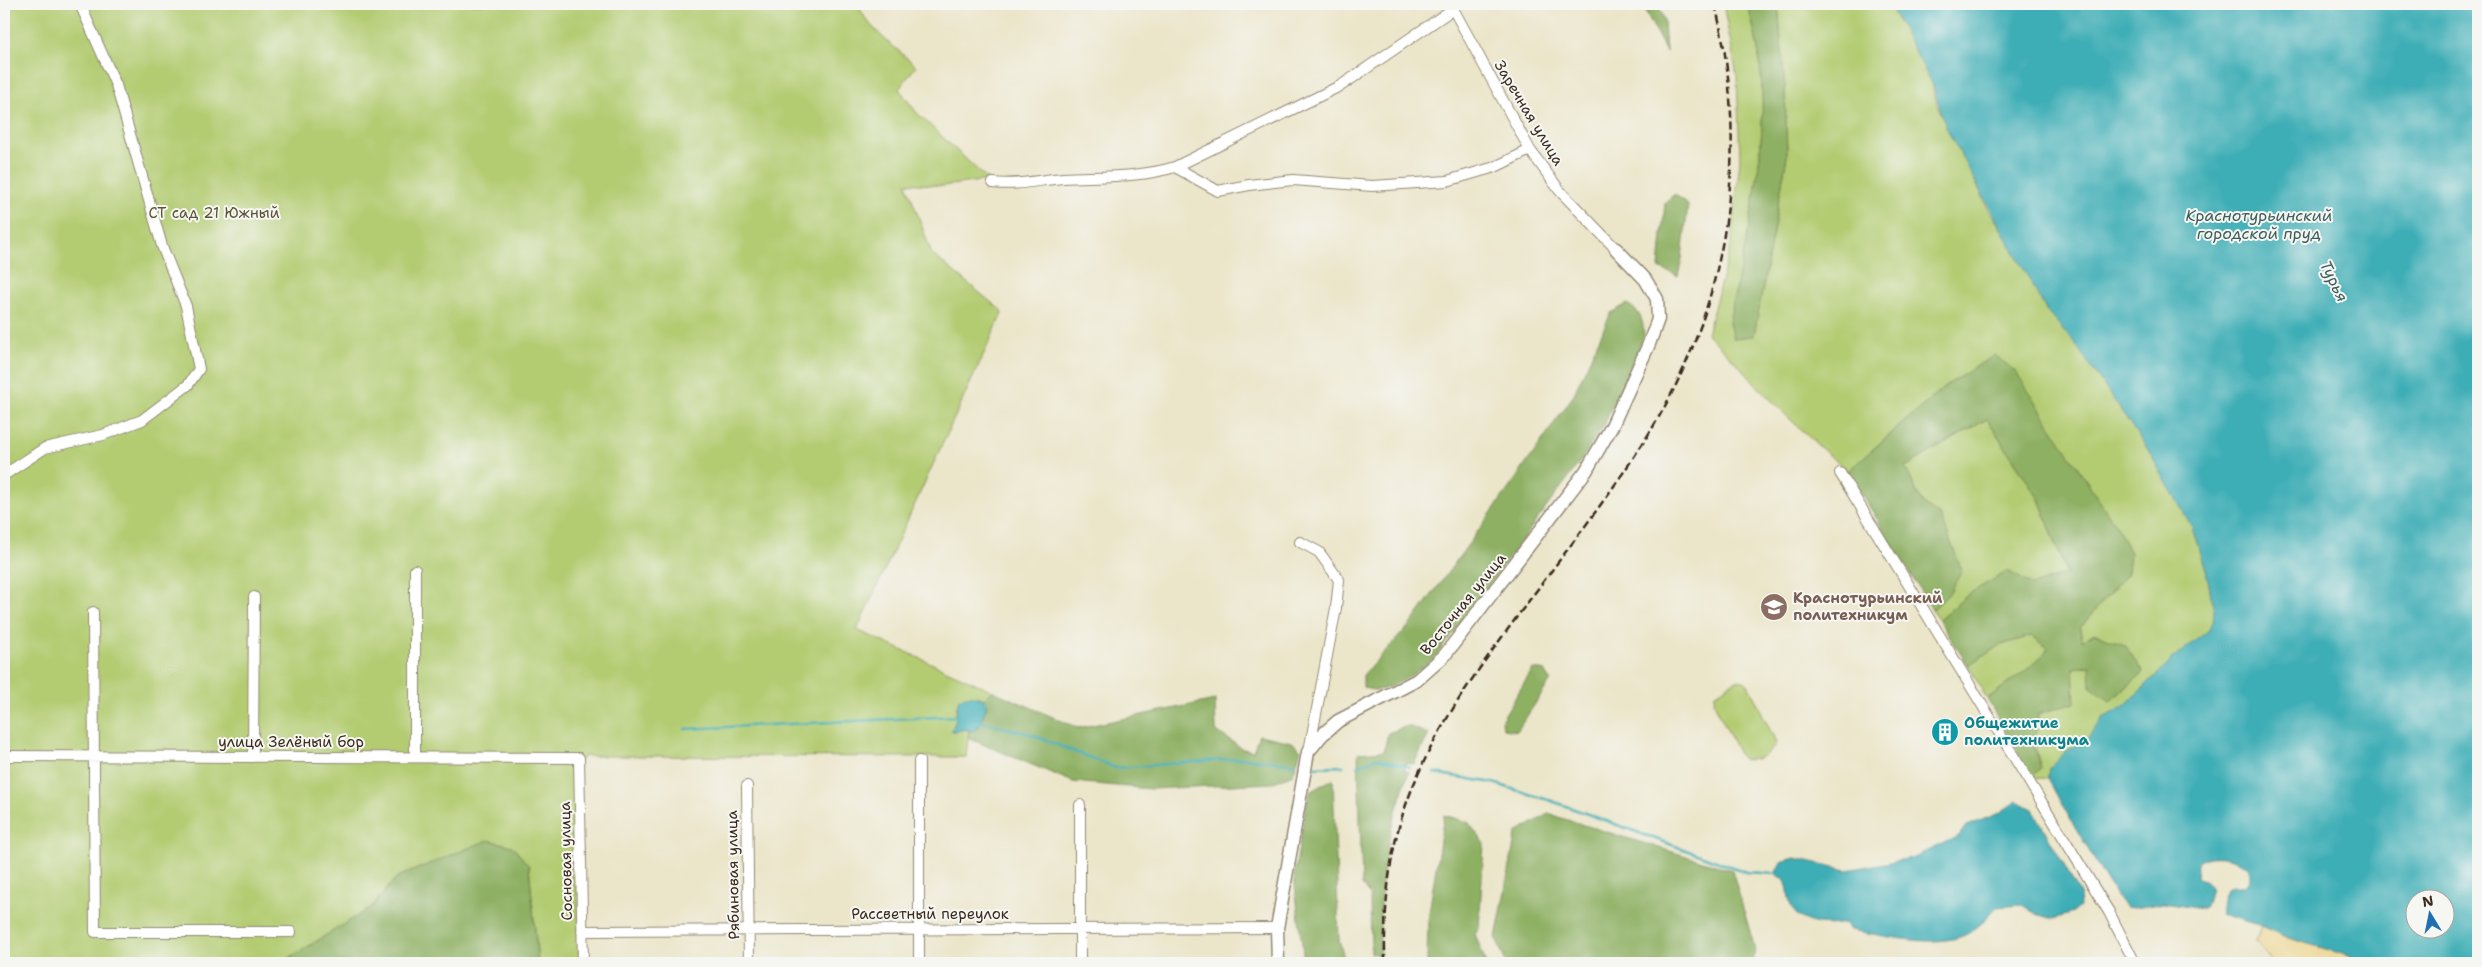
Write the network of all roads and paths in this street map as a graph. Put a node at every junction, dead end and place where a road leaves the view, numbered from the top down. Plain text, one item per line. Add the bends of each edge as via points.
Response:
1 (80, 4) edge
2 (1452, 7) edge
3 (1530, 150) junction
4 (1175, 167) junction
5 (993, 183) dead end
6 (1616, 249) joint
7 (1840, 473) dead end
8 (4, 475) edge
9 (1300, 542) dead end
10 (415, 570) dead end
11 (254, 597) dead end
12 (92, 612) dead end
13 (1308, 752) junction
14 (4, 756) edge
15 (93, 757) junction
16 (252, 757) junction
17 (415, 757) junction
18 (579, 758) joint
19 (919, 761) dead end
20 (747, 786) dead end
21 (1080, 804) dead end
22 (1080, 928) junction
23 (1277, 928) junction
24 (919, 929) junction
25 (748, 930) junction
26 (582, 931) junction
27 (291, 932) dead end
28 (583, 963) edge
29 (749, 963) edge
30 (919, 963) edge
31 (1080, 963) edge
32 (1278, 963) edge
33 (2135, 963) edge

1 - 8 street via 116,85 162,246 186,306 199,369 188,385 142,420 103,435 45,448
2 - 3 street, Заречная улица
2 - 4 street via 1342,85
3 - 4 street via 1495,167 1447,181 1372,186 1293,180 1218,191
3 - 6 street, Заречная улица via 1560,191
4 - 5 street via 1131,176 1009,185
6 - 13 street, Восточная улица via 1645,279 1657,299 1658,320 1612,426 1586,471 1444,656 1417,680 1338,721
7 - 33 street via 2109,912
9 - 13 street via 1319,552 1339,580
10 - 17 street
11 - 16 street
12 - 15 street
13 - 23 street
14 - 15 street, улица Зелёный бор
15 - 16 street, улица Зелёный бор
15 - 27 street via 95,932
16 - 17 street, улица Зелёный бор
17 - 18 street, улица Зелёный бор
18 - 26 street, Сосновая улица
19 - 24 street
20 - 25 street, Рябиновая улица
21 - 22 street
22 - 23 street, Рассветный переулок
22 - 24 street, Рассветный переулок
22 - 31 street
23 - 32 street
24 - 25 street, Рассветный переулок
24 - 30 street
25 - 26 street, Рассветный переулок
25 - 29 street, Рябиновая улица
26 - 28 street, Сосновая улица

